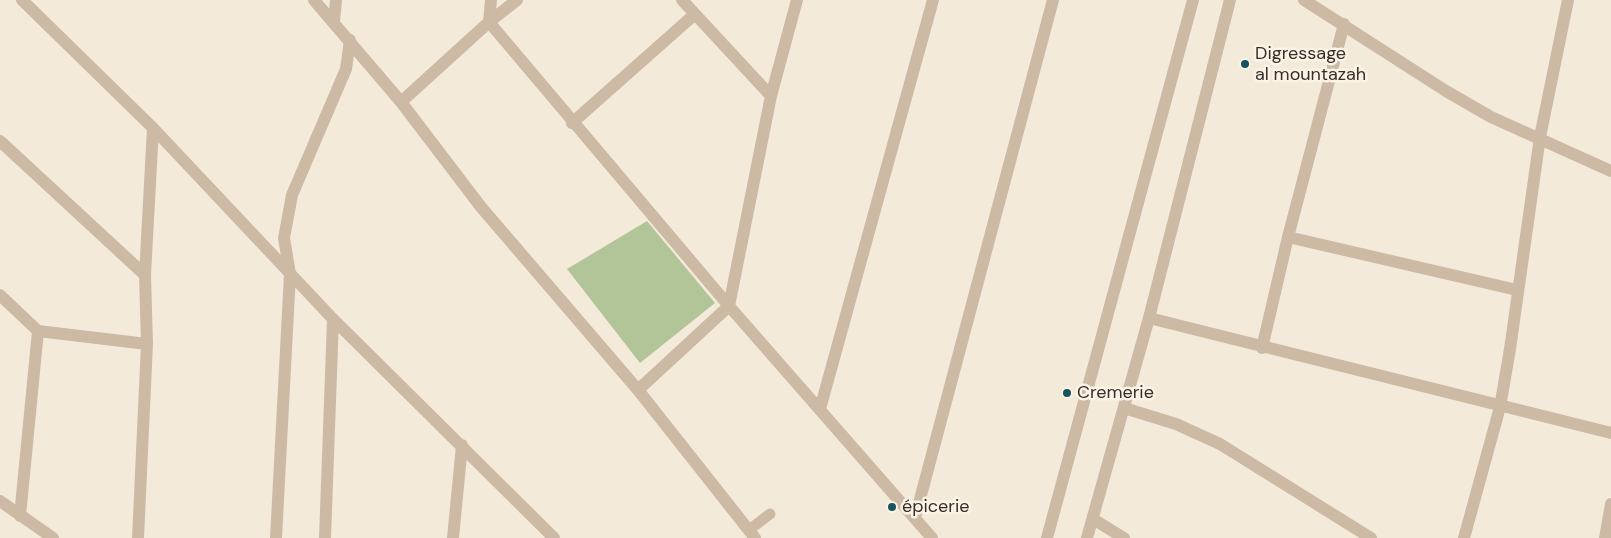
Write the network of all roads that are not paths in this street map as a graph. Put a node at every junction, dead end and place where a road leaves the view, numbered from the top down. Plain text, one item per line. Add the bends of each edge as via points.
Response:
1 (22, 0) edge
2 (314, 0) edge
3 (336, 0) edge
4 (490, 0) edge
5 (517, 0) edge
6 (682, 0) edge
7 (796, 0) edge
8 (933, 0) edge
9 (1053, 0) edge
10 (1193, 0) edge
11 (1230, 0) edge
12 (1304, 0) edge
13 (1568, 0) edge
14 (695, 14) junction
15 (334, 22) junction
16 (489, 22) junction
17 (1344, 24) junction
18 (350, 40) junction
19 (771, 96) junction
20 (401, 102) junction
21 (572, 123) junction
22 (153, 128) junction
23 (1540, 137) junction
24 (0, 141) edge
25 (1611, 170) edge
26 (1288, 237) junction
27 (290, 274) junction
28 (145, 275) junction
29 (1517, 290) junction
30 (0, 295) edge
31 (729, 306) junction
32 (1149, 318) junction
33 (333, 319) junction
34 (38, 331) junction
35 (147, 344) junction
36 (1262, 348) junction
37 (638, 390) junction
38 (1500, 407) junction
39 (1124, 408) junction
40 (820, 409) junction
41 (1611, 433) edge
42 (462, 445) junction
43 (0, 501) edge
44 (1611, 504) edge
45 (770, 514) dead end
46 (20, 516) junction
47 (915, 518) junction
48 (1093, 519) junction
49 (752, 534) edge
50 (53, 538) edge
51 (138, 538) edge
52 (276, 538) edge
53 (325, 538) edge
54 (453, 538) edge
55 (554, 538) edge
56 (932, 538) edge
57 (1047, 538) edge
58 (1087, 538) edge
59 (1124, 538) edge
60 (1371, 538) edge
61 (1464, 538) edge
62 (1605, 538) edge

1 - 22 street
2 - 15 street
3 - 15 street
4 - 16 street
5 - 16 street
6 - 14 street
7 - 19 street
8 - 40 street
9 - 47 street
10 - 57 street
11 - 32 street
12 - 17 street
13 - 23 street
14 - 19 street
14 - 21 street
15 - 18 street
16 - 20 street
16 - 21 street
17 - 23 street via 1491,117
17 - 26 street
18 - 20 street
18 - 27 street via 346,69 292,195 284,238
19 - 31 street
20 - 37 street via 481,207
21 - 31 street
22 - 27 street
22 - 28 street
23 - 25 street
23 - 29 street
24 - 28 street
26 - 29 street
26 - 36 street
27 - 33 street
27 - 52 street
28 - 35 street
29 - 38 street
30 - 34 street
31 - 37 street
31 - 40 street
32 - 36 street
32 - 39 street
33 - 42 street
33 - 53 street
34 - 35 street
34 - 46 street
35 - 51 street
36 - 38 street
37 - 49 street
38 - 41 street
38 - 61 street
39 - 48 street
39 - 60 street via 1176,424 1220,444
40 - 47 street
42 - 54 street
42 - 55 street
43 - 46 street
44 - 62 street
45 - 49 lane
46 - 50 street
47 - 56 street
48 - 58 street
48 - 59 street

